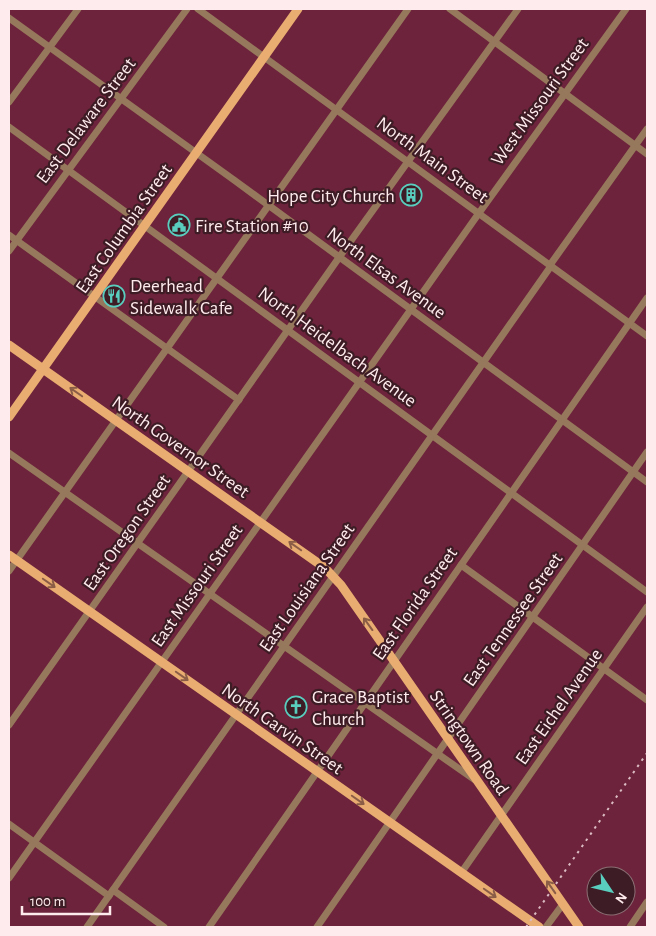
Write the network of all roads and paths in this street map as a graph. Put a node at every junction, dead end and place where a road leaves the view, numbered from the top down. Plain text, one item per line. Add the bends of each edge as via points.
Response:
1 (78, 9) edge
2 (188, 9) edge
3 (198, 9) edge
4 (298, 9) edge
5 (408, 9) edge
6 (450, 9) edge
7 (518, 9) edge
8 (626, 9) edge
9 (9, 18) edge
10 (494, 41) junction
11 (49, 47) junction
12 (264, 56) junction
13 (565, 93) junction
14 (121, 99) junction
15 (9, 102) edge
16 (336, 109) junction
17 (9, 127) edge
18 (647, 129) edge
19 (635, 145) junction
20 (197, 153) junction
21 (647, 154) edge
22 (408, 161) junction
23 (68, 170) junction
24 (268, 205) junction
25 (479, 213) junction
26 (144, 225) junction
27 (9, 235) edge
28 (16, 241) junction
29 (9, 251) edge
30 (340, 257) junction
31 (550, 265) junction
32 (217, 278) junction
33 (94, 297) junction
34 (647, 298) edge
35 (411, 309) junction
36 (630, 323) junction
37 (288, 330) junction
38 (647, 336) edge
39 (9, 345) edge
40 (167, 348) junction
41 (483, 362) junction
42 (43, 369) junction
43 (360, 382) junction
44 (239, 400) junction
45 (9, 418) edge
46 (116, 420) junction
47 (562, 420) junction
48 (433, 434) junction
49 (647, 452) edge
50 (9, 453) edge
51 (188, 471) junction
52 (634, 472) junction
53 (647, 482) edge
54 (65, 492) junction
55 (512, 493) junction
56 (260, 522) junction
57 (137, 543) junction
58 (582, 546) junction
59 (13, 558) edge
60 (461, 565) junction
61 (9, 571) edge
62 (333, 576) junction
63 (647, 592) edge
64 (210, 593) junction
65 (647, 606) edge
66 (89, 611) junction
67 (533, 617) junction
68 (284, 646) junction
69 (394, 660) junction
70 (162, 662) junction
71 (604, 669) junction
72 (647, 700) edge
73 (365, 702) junction
74 (236, 714) junction
75 (9, 725) edge
76 (448, 738) junction
77 (438, 754) junction
78 (317, 771) junction
79 (477, 781) junction
80 (501, 815) junction
81 (390, 822) junction
82 (9, 824) edge
83 (34, 842) junction
84 (461, 873) junction
85 (9, 878) edge
86 (111, 893) junction
87 (647, 902) edge
88 (562, 904) junction
89 (87, 927) edge
90 (164, 927) edge
91 (209, 927) edge
92 (317, 927) edge
93 (539, 927) edge
94 (546, 927) edge
95 (579, 927) edge
96 (630, 927) edge

1 - 11 street
2 - 14 street, East Delaware Street
3 - 12 street, North Main Street
4 - 12 main road, East Columbia Street
5 - 16 street
6 - 10 street
7 - 10 street, East Oregon Street
8 - 13 street, West Missouri Street
9 - 11 street, North Elsas Avenue
10 - 13 street
10 - 22 street, East Oregon Street
11 - 14 street, North Elsas Avenue
11 - 15 street
12 - 16 street, North Main Street
12 - 20 main road, East Columbia Street
13 - 19 street
13 - 25 street, West Missouri Street
14 - 20 street, North Elsas Avenue
14 - 23 street, East Delaware Street
16 - 22 street, North Main Street
16 - 24 street
17 - 23 street, North Heidelbach Avenue
18 - 19 street, East Louisiana Street
19 - 21 street
19 - 31 street, East Louisiana Street
20 - 24 street, North Elsas Avenue
20 - 26 main road, East Columbia Street
22 - 25 street, North Main Street
22 - 30 street, East Oregon Street
23 - 26 street, North Heidelbach Avenue
23 - 28 street, East Delaware Street
24 - 30 street, North Elsas Avenue
24 - 32 street
25 - 31 street, North Main Street
25 - 35 street, East Missouri Street
26 - 32 street, North Heidelbach Avenue
26 - 33 main road, East Columbia Street
27 - 28 street
28 - 29 street, East Delaware Street
28 - 33 street
30 - 35 street, North Elsas Avenue
30 - 37 street, East Oregon Street
31 - 36 street, North Main Street
31 - 41 street, East Louisiana Street
32 - 37 street, North Heidelbach Avenue
32 - 40 street
33 - 40 street
33 - 42 main road, East Columbia Street
34 - 36 street, East Florida Street
35 - 41 street, North Elsas Avenue
35 - 43 street, East Missouri Street
36 - 38 street, North Main Street
36 - 47 street, East Florida Street
37 - 43 street, North Heidelbach Avenue
37 - 44 street, East Oregon Street
39 - 42 main road, North Governor Street
40 - 44 street
40 - 46 street
41 - 47 street, North Elsas Avenue
41 - 48 street, East Louisiana Street
42 - 45 main road, East Columbia Street
46 -> 42 main road, North Governor Street
43 - 48 street, North Heidelbach Avenue
43 - 56 street, East Missouri Street
44 - 51 street, East Oregon Street
46 - 51 main road, North Governor Street
46 - 54 street
47 - 52 street, North Elsas Avenue
47 - 55 street, East Florida Street
48 - 55 street, North Heidelbach Avenue
48 - 62 street, East Louisiana Street
49 - 52 street, East Tennessee Street
50 - 54 street
51 - 56 main road, North Governor Street
51 - 57 street, East Oregon Street
52 - 53 street, North Elsas Avenue
52 - 58 street, East Tennessee Street
54 - 57 street
54 - 59 street
55 - 58 street, North Heidelbach Avenue
55 - 60 street, East Florida Street
62 -> 56 main road, North Governor Street
56 - 64 street, East Missouri Street
57 - 64 street
57 - 66 street, East Oregon Street
58 - 63 street, North Heidelbach Avenue
58 - 67 street, East Tennessee Street
59 - 61 street
59 -> 66 main road, North Garvin Street
60 - 67 street
60 - 69 street, East Florida Street
62 - 68 street, East Louisiana Street
69 -> 62 main road, Stringtown Road
64 - 68 street
64 - 70 street, East Missouri Street
65 - 71 street, East Eichel Avenue
66 - 70 main road, North Garvin Street
66 - 75 street, East Oregon Street
67 - 71 street
67 - 76 street, East Tennessee Street
68 - 73 street
68 - 74 street, East Louisiana Street
69 - 73 street, East Florida Street
69 - 76 main road, Stringtown Road
70 -> 74 main road, North Garvin Street
70 - 83 street, East Missouri Street
71 - 72 street
71 - 80 street, East Eichel Avenue
73 - 77 street
73 - 78 street, East Florida Street
74 - 78 main road, North Garvin Street
74 - 86 street, East Louisiana Street
76 - 77 street, East Tennessee Street
76 - 79 main road, Stringtown Road
77 - 79 street
77 - 81 street, East Tennessee Street
78 -> 81 main road, North Garvin Street
78 - 91 street, East Florida Street
79 - 80 main road, Stringtown Road
80 - 84 street, East Eichel Avenue
88 -> 80 main road, Stringtown Road
81 - 84 main road, North Garvin Street
81 - 92 street, East Tennessee Street
82 - 83 street
83 - 85 street, East Missouri Street
83 - 86 street
84 -> 93 main road, North Garvin Street
86 - 89 street, East Louisiana Street
86 - 90 street
87 - 96 street
88 - 94 street
88 - 95 main road, Stringtown Road

